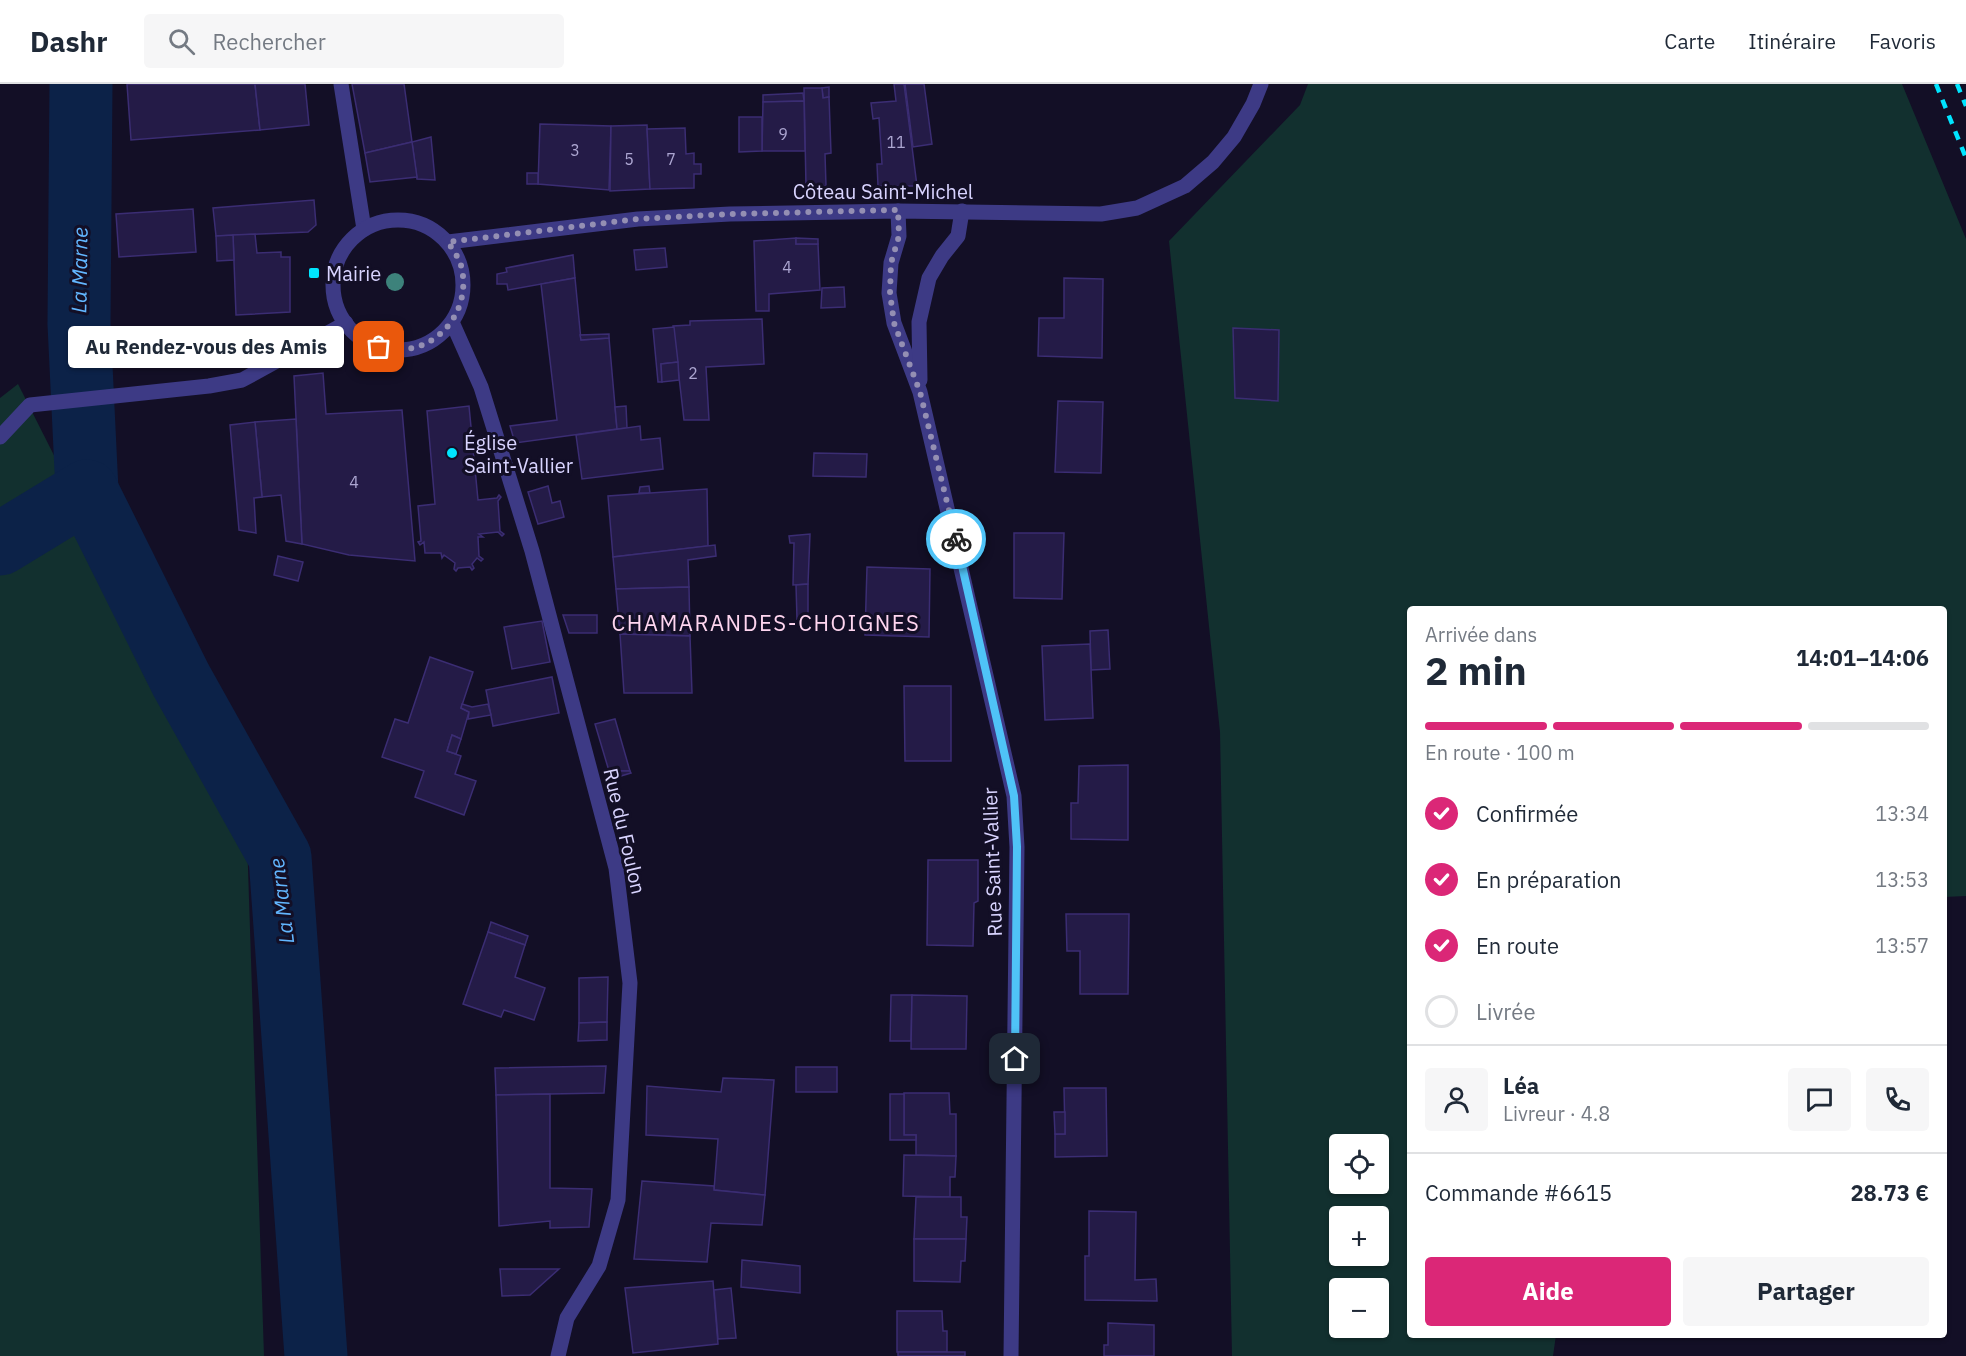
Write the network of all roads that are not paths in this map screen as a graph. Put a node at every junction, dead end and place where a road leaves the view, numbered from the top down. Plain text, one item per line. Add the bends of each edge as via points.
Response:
1 (341, 84) edge
2 (1262, 84) edge
3 (898, 210) junction
4 (962, 211) junction
5 (364, 229) junction
6 (448, 242) junction
7 (452, 322) junction
8 (346, 323) junction
9 (920, 392) junction
10 (0, 437) edge
11 (1012, 1349) edge
12 (558, 1356) edge
13 (1024, 1356) edge

1 - 5 street
2 - 4 street, Côteau Saint-Michel via 1234,137 1213,162 1185,186 1137,208 1101,214
3 - 4 street, Côteau Saint-Michel
3 - 6 street, Côteau Saint-Michel via 638,219
3 - 9 street, Rue Saint-Vallier via 899,236 891,263 890,293 894,323
4 - 9 street, Rue Saint-Vallier via 958,236 929,278 920,322
5 - 6 street via 399,219 417,222
5 - 8 street via 347,244 337,262 333,283 336,304
6 - 7 street via 459,261 464,282 461,303
7 - 8 street via 437,337 399,350 379,347 360,338
7 - 12 street, Rue du Foulon via 481,387 532,551 616,868 630,983 618,1200 599,1266 567,1318
8 - 10 street via 242,380 30,405
9 - 11 street, Rue Saint-Vallier via 1014,796 1017,847
11 - 13 street, Rue Saint-Vallier

